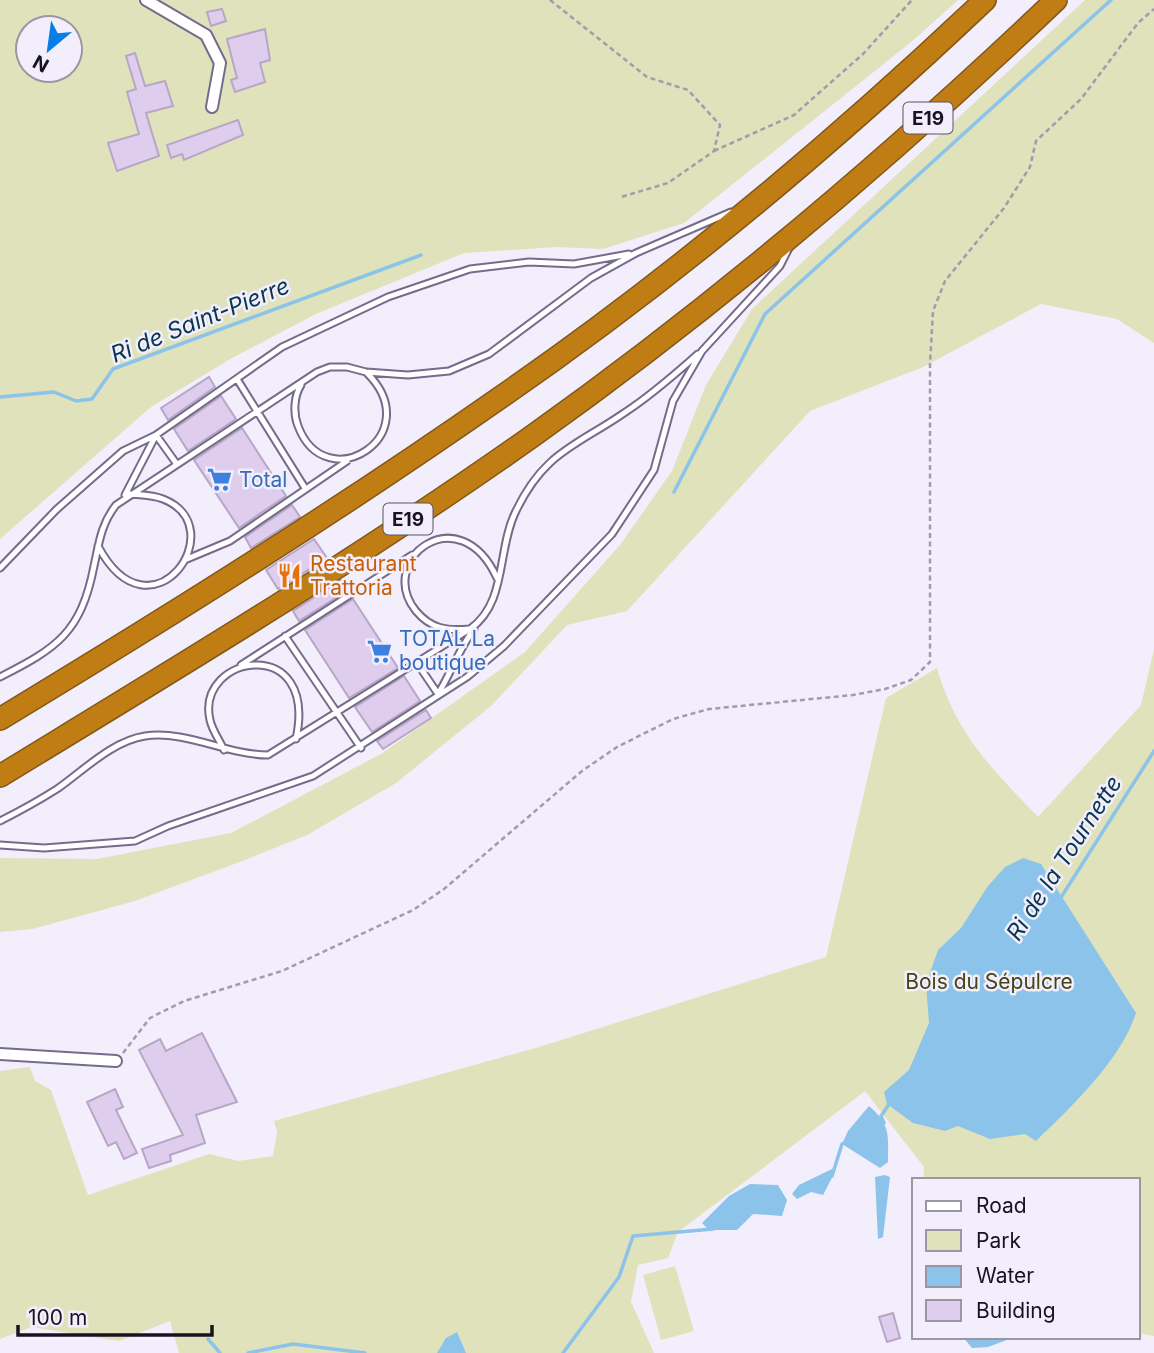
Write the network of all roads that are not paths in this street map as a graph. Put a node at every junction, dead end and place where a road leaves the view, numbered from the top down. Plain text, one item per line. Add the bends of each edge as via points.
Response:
1 (146, 0) edge
2 (985, 0) edge
3 (1056, 0) edge
4 (212, 107) dead end
5 (760, 200) junction
6 (796, 232) junction
7 (636, 253) junction
8 (702, 351) junction
9 (366, 372) junction
10 (237, 379) junction
11 (303, 382) junction
12 (256, 410) junction
13 (156, 435) junction
14 (347, 461) junction
15 (176, 463) junction
16 (305, 488) junction
17 (130, 494) junction
18 (117, 505) junction
19 (98, 546) junction
20 (415, 554) junction
21 (187, 559) junction
22 (0, 568) edge
23 (498, 581) junction
24 (478, 624) junction
25 (470, 629) junction
26 (285, 636) junction
27 (417, 663) junction
28 (238, 667) junction
29 (0, 677) edge
30 (438, 694) junction
31 (336, 714) junction
32 (0, 719) edge
33 (296, 739) junction
34 (361, 748) junction
35 (224, 750) junction
36 (0, 776) edge
37 (0, 821) edge
38 (0, 845) edge
39 (0, 1054) edge
40 (116, 1061) road end

1 - 4 street via 206,35 220,63
2 - 5 highway, E19
3 - 6 highway, E19
5 - 7 lane
5 - 32 highway, E19 via 503,396 241,572
6 - 8 lane via 780,266
6 - 36 highway, E19 via 534,435 266,614
7 - 9 lane via 591,278 489,354 449,371 408,375
7 - 10 lane via 574,264 528,262 470,269 388,297 300,338
8 - 23 lane via 663,385 578,439 545,468 514,515 500,557
8 - 30 lane via 673,401 654,470 612,534 503,646 467,677
9 - 11 lane via 330,367
9 - 14 lane via 380,386 387,421 381,437 365,453
10 - 12 lane
10 - 13 lane
11 - 12 lane
11 - 14 lane via 295,405 302,438 315,451
12 - 15 lane
12 - 16 lane
13 - 15 lane
13 - 18 lane via 133,484
13 - 22 lane via 100,469
14 - 16 lane
15 - 17 lane
16 - 21 lane via 230,541
17 - 18 lane
17 - 21 lane via 160,497 183,514 191,533
18 - 19 lane via 106,517
19 - 21 lane via 110,569 137,585 170,579
19 - 29 lane via 82,609 66,634 45,655
20 - 23 lane via 445,538 466,541 480,550
20 - 25 lane via 405,587 414,608 439,628
20 - 26 lane
23 - 24 lane via 489,610
24 - 25 lane
24 - 30 lane via 461,646
25 - 27 lane
26 - 28 lane
26 - 31 lane
27 - 30 lane
27 - 31 lane
28 - 33 lane via 258,664 274,668 294,687 300,708
28 - 35 lane via 224,677 210,702 210,720
30 - 34 lane
31 - 33 lane
31 - 34 lane
33 - 35 lane via 268,755
34 - 38 lane via 313,776 135,841 44,848
35 - 37 lane via 194,740 144,737 119,746 29,807
39 - 40 street

